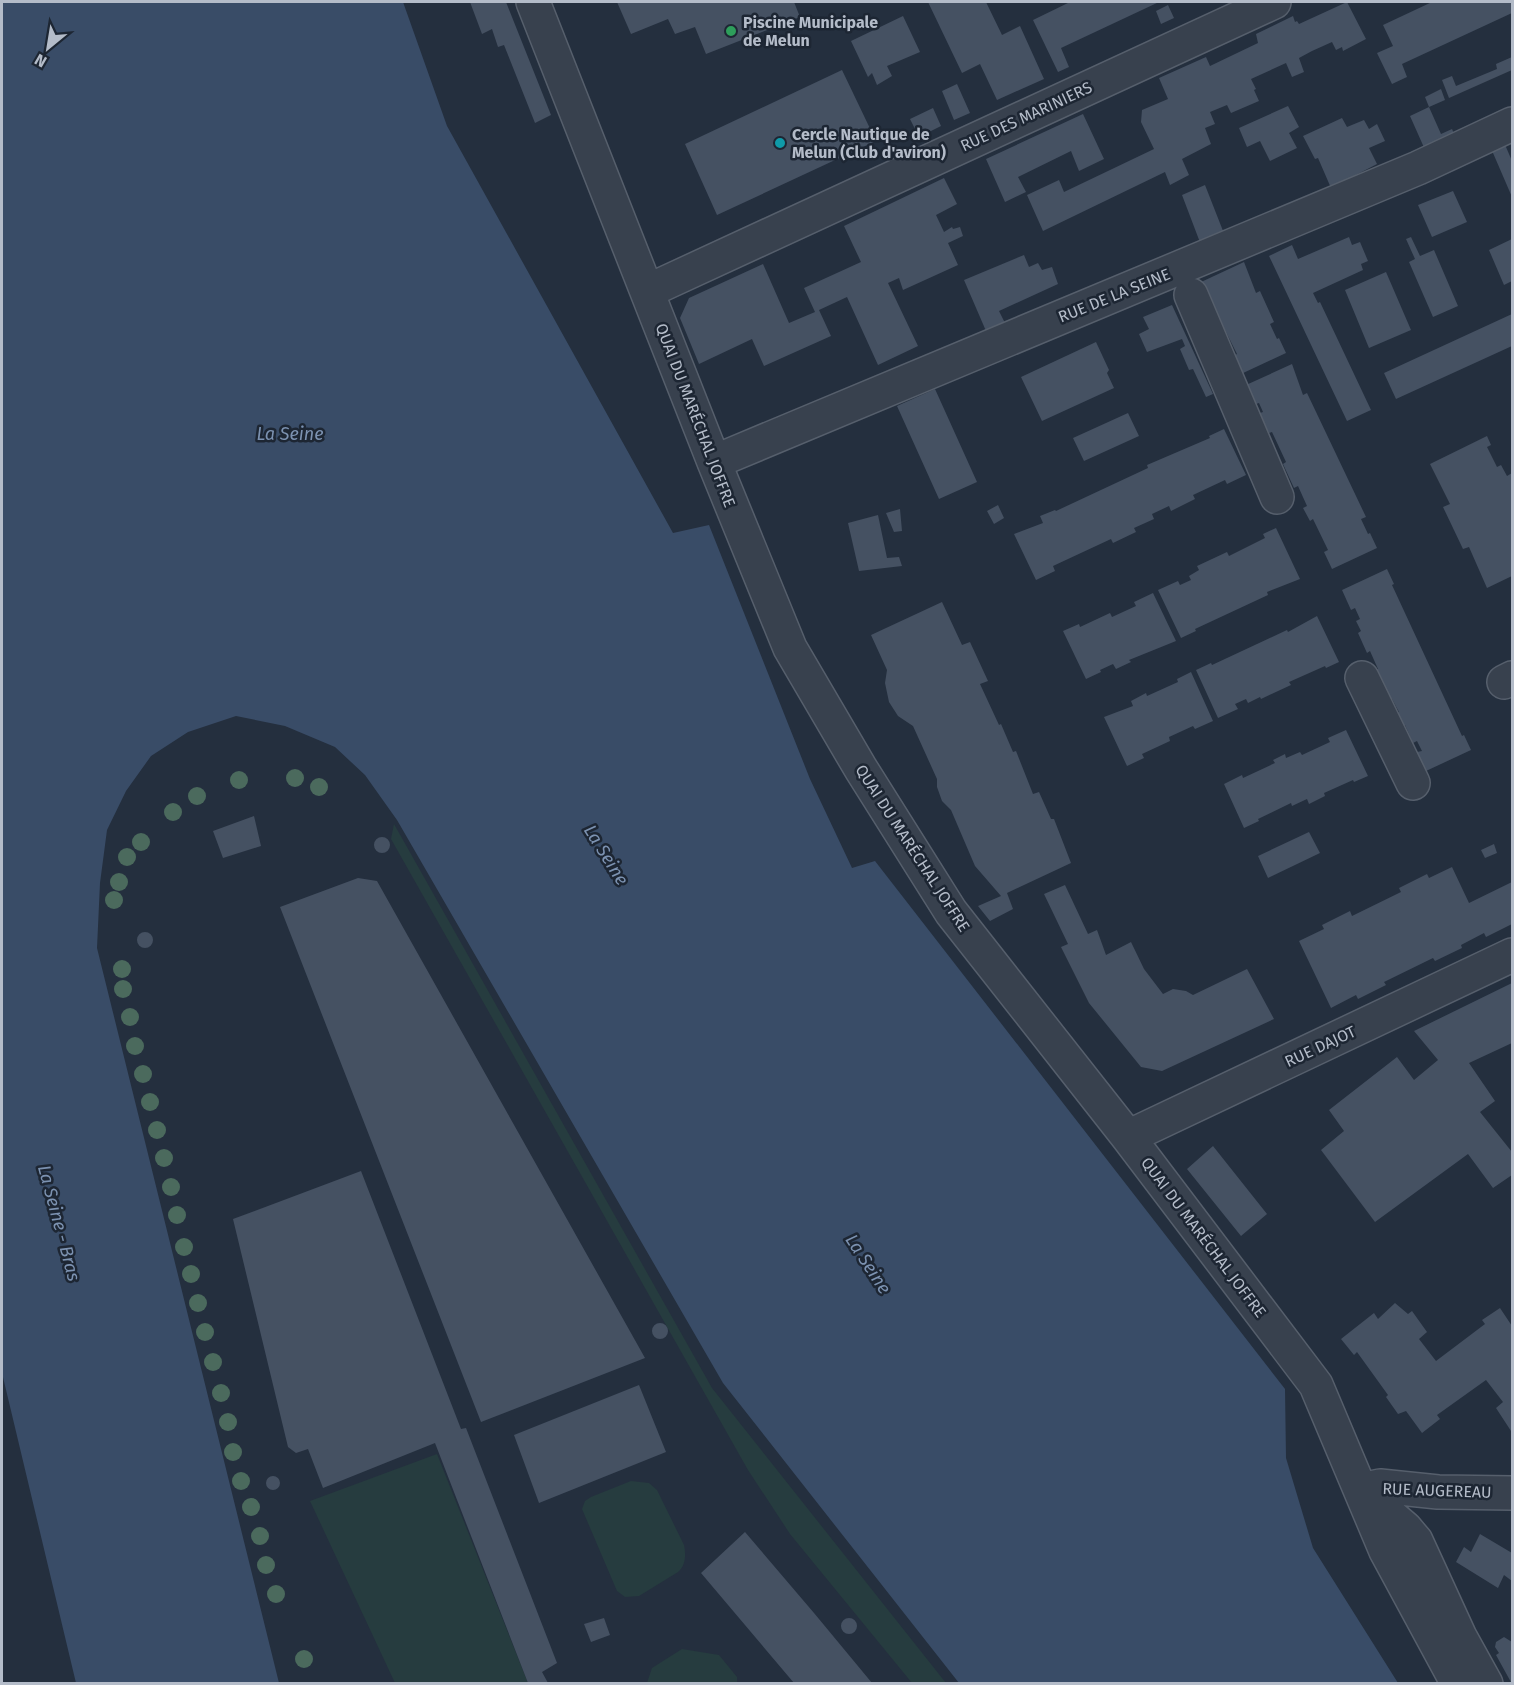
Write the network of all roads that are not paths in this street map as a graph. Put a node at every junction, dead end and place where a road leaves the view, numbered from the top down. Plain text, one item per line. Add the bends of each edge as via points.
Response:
1 (533, 2) edge
2 (1274, 2) edge
3 (1512, 124) edge
4 (648, 291) junction
5 (1191, 295) dead end
6 (714, 462) junction
7 (1277, 497) dead end
8 (1362, 678) dead end
9 (1413, 783) dead end
10 (1512, 955) edge
11 (1128, 1137) junction
12 (1361, 1490) junction
13 (1512, 1492) edge
14 (1458, 1683) edge
15 (1486, 1683) edge

1 - 4 street, QUAI DU MARÉCHAL JOFFRE
2 - 4 street, RUE DES MARINIERS
3 - 6 street, RUE DE LA SEINE via 1418,168
4 - 6 street, QUAI DU MARÉCHAL JOFFRE
5 - 7 street
6 - 11 street, QUAI DU MARÉCHAL JOFFRE via 790,648 861,769 951,912
8 - 9 street
10 - 11 street, RUE DAJOT
11 - 12 street, QUAI DU MARÉCHAL JOFFRE via 1316,1385
12 - 13 street, RUE AUGEREAU via 1380,1486 1438,1492
12 - 14 street, QUAI DU MARÉCHAL JOFFRE via 1386,1551
12 - 15 street via 1416,1541

